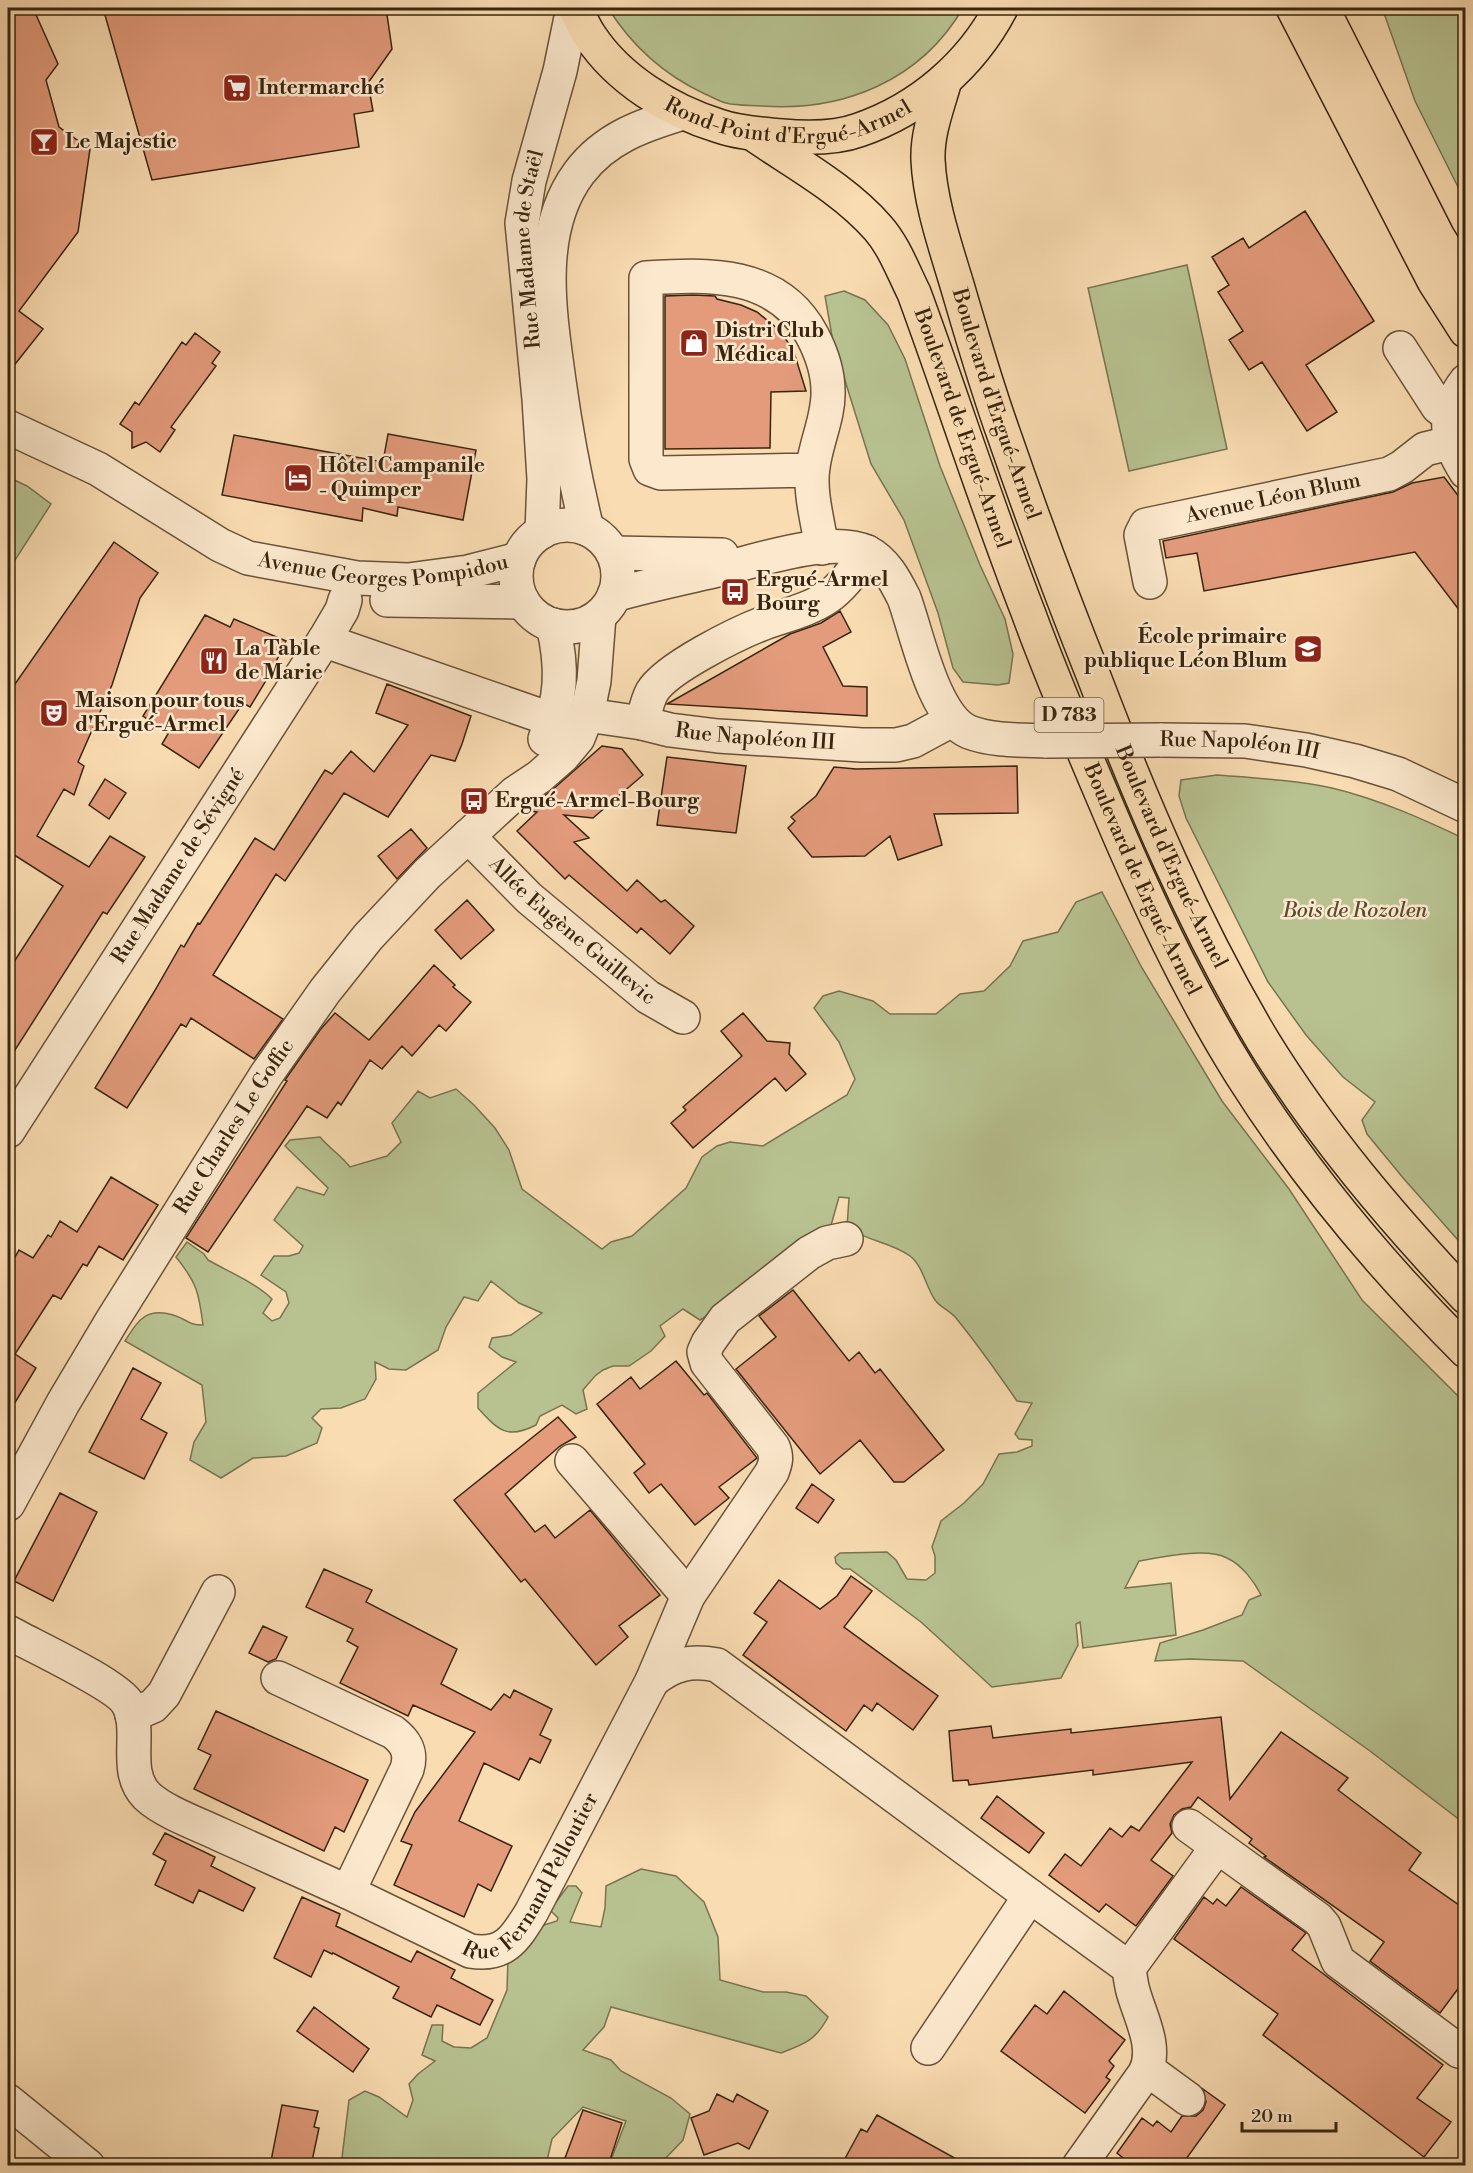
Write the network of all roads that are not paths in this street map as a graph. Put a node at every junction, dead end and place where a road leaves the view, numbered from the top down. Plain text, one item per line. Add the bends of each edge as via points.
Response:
1 (574, 8) edge
2 (1001, 8) edge
3 (1293, 8) edge
4 (1322, 8) edge
5 (945, 80) junction
6 (683, 113) junction
7 (753, 134) junction
8 (1466, 283) edge
9 (1466, 332) edge
10 (1400, 348) dead end
11 (1466, 381) edge
12 (8, 427) edge
13 (1450, 427) junction
14 (812, 470) junction
15 (1466, 472) edge
16 (587, 529) junction
17 (542, 532) junction
18 (822, 548) junction
19 (867, 552) junction
20 (613, 553) junction
21 (772, 556) junction
22 (519, 559) junction
23 (1150, 582) dead end
24 (341, 587) junction
25 (523, 602) junction
26 (607, 606) junction
27 (553, 625) junction
28 (326, 639) junction
29 (587, 715) junction
30 (553, 720) junction
31 (952, 720) junction
32 (642, 723) junction
33 (515, 793) junction
34 (1466, 806) edge
35 (468, 836) junction
36 (683, 1017) dead end
37 (8, 1131) edge
38 (846, 1239) dead end
39 (1455, 1286) edge
40 (1466, 1351) edge
41 (572, 1461) dead end
42 (8, 1504) edge
43 (218, 1592) dead end
44 (688, 1596) junction
45 (8, 1632) edge
46 (278, 1678) dead end
47 (652, 1681) junction
48 (132, 1715) junction
49 (1189, 1826) dead end
50 (1217, 1847) junction
51 (348, 1892) junction
52 (1030, 1896) junction
53 (1129, 1968) junction
54 (928, 2048) dead end
55 (1459, 2051) dead end
56 (1147, 2069) junction
57 (1188, 2099) dead end
58 (8, 2101) edge
59 (87, 2166) edge
60 (1079, 2166) edge

1 - 6 main road, Rond-Point d'Ergué-Armel via 609,60 638,85
1 - 17 street, Rue Madame de Staël via 529,181 522,223 540,419
2 - 5 main road, Rond-Point d'Ergué-Armel via 976,47
3 - 9 main road via 1434,281
4 - 8 main road via 1437,235
5 - 7 main road, Rond-Point d'Ergué-Armel via 904,110 857,131 806,138
5 - 39 main road, Boulevard d'Ergué-Armel / D 783 via 928,142 928,162 949,259 987,387 1033,519 1165,854 1216,958 1265,1044 1322,1128 1413,1241
6 - 7 main road, Rond-Point d'Ergué-Armel via 719,127
6 - 16 street, Rue Madame de Staël via 620,136 591,159 567,193 553,233 549,288 552,326 570,456
7 - 40 main road, Boulevard de Ergué-Armel / D 783 via 837,190 880,230 897,258 914,293 1050,670 1162,928 1221,1040 1263,1106 1356,1231
10 - 13 street
11 - 13 street via 1457,393
12 - 24 street, Avenue Georges Pompidou via 98,469 285,583 313,593
13 - 15 street
13 - 23 street, Avenue Léon Blum via 1389,474 1146,525 1141,535
14 - 14 street via 829,392 823,358 801,318 772,294 739,280 646,278 646,459 650,469 661,473
14 - 18 street
16 - 17 street via 572,525
16 - 20 street
17 - 22 street via 531,540
18 - 19 street via 841,546
18 - 21 street
19 - 31 street via 896,581 941,705
19 - 32 street via 828,597 723,642 660,683 652,692
20 - 21 street
20 - 26 street via 618,581
21 - 26 street via 658,582
22 - 24 street, Avenue Georges Pompidou via 430,578 378,580
22 - 25 street via 517,588
24 - 25 street, Avenue Georges Pompidou
24 - 28 street, Rue Madame de Sévigné via 337,620
25 - 27 street via 540,620
26 - 27 street via 585,624
26 - 29 street, Rue Charles Le Goffic
27 - 30 street, Rue Charles Le Goffic via 560,683
28 - 30 street
28 - 37 street, Rue Madame de Sévigné
29 - 32 street, Rue Napoléon III
29 - 33 street, Rue Charles Le Goffic via 578,738 563,756
30 - 33 street, Rue Charles Le Goffic
31 - 32 street, Rue Napoléon III via 928,735 896,745 718,736
31 - 34 street, Rue Napoléon III, bridge via 971,733 1002,738 1245,741 1314,752 1398,774
33 - 35 street, Rue Charles Le Goffic
35 - 36 street, Allée Eugène Guillevic via 529,898 648,997
35 - 42 street, Rue Charles Le Goffic via 368,937 288,1042 87,1361
38 - 44 street, Rue Fernand Pelloutier via 809,1253 726,1319 704,1352 707,1364 776,1456 772,1472
41 - 44 street
43 - 48 street via 164,1694 153,1706
44 - 47 street, Rue Fernand Pelloutier
45 - 48 street via 103,1683 125,1700
46 - 51 street via 393,1732 409,1750 407,1769
47 - 51 street, Rue Fernand Pelloutier via 531,1913 504,1947 493,1952 470,1951
47 - 52 street, Rue Fernand Pelloutier via 675,1665 687,1662 717,1665
48 - 51 street, Rue Fernand Pelloutier via 136,1774 141,1790 149,1798 205,1828
49 - 50 street
50 - 53 street
50 - 55 street via 1318,1918 1338,1961
52 - 53 street, Rue Fernand Pelloutier
52 - 54 street
53 - 56 street via 1148,2038
56 - 57 street
56 - 60 street
58 - 59 street

